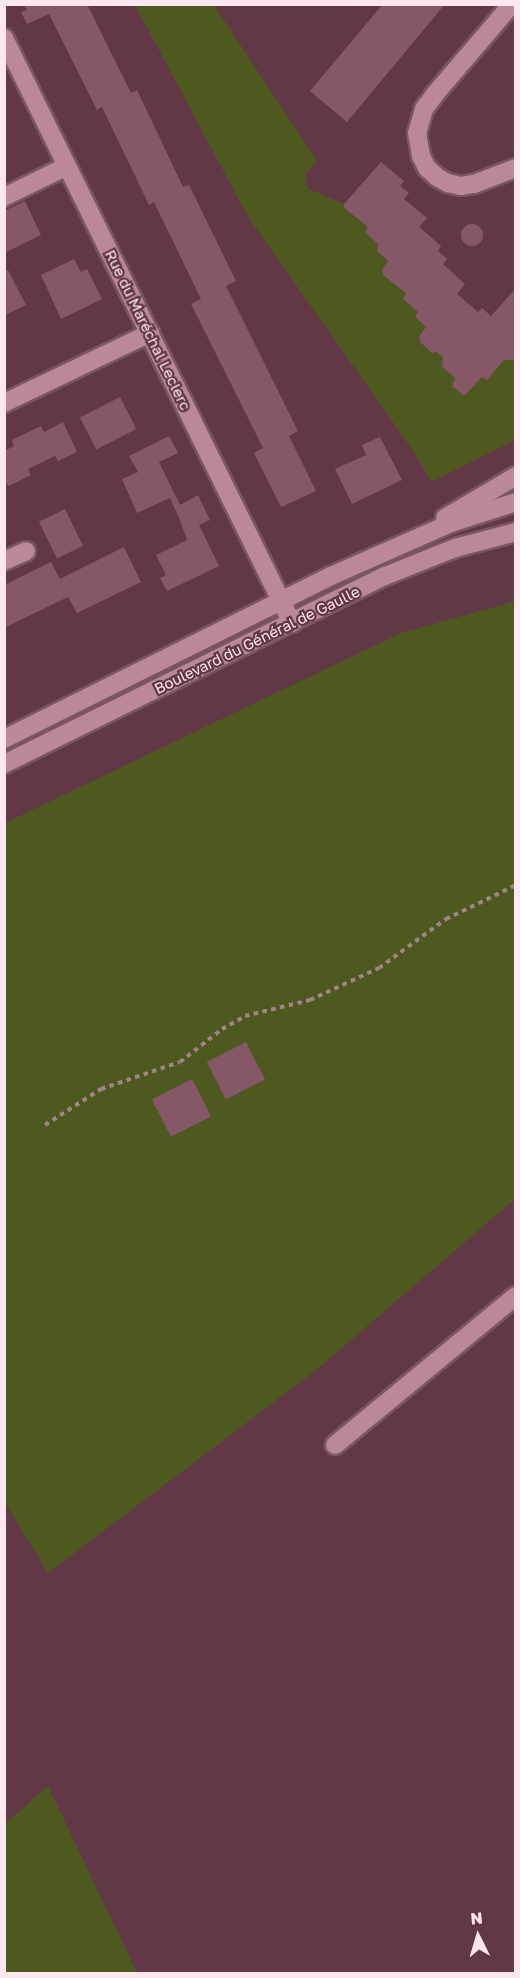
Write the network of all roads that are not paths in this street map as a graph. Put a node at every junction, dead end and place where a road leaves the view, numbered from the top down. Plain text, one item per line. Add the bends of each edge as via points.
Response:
1 (512, 4) edge
2 (4, 38) edge
3 (68, 166) junction
4 (516, 168) edge
5 (4, 197) edge
6 (150, 333) junction
7 (4, 403) edge
8 (516, 476) edge
9 (516, 502) edge
10 (516, 532) edge
11 (417, 537) junction
12 (26, 551) dead end
13 (4, 561) edge
14 (281, 601) junction
15 (292, 623) junction
16 (4, 740) edge
17 (4, 765) edge
18 (516, 1296) edge
19 (335, 1444) dead end

1 - 4 street via 435,93 424,109 417,133 421,156 428,168 448,183 474,184
2 - 3 street, Rue du Maréchal Leclerc
3 - 5 street
3 - 6 street, Rue du Maréchal Leclerc
6 - 7 street
6 - 14 street, Rue du Maréchal Leclerc
8 - 11 street, Boulevard du Général de Gaulle via 471,500
9 - 11 street, Boulevard du Général de Gaulle
10 - 15 street, Boulevard du Général de Gaulle via 410,565
11 - 14 street, Boulevard du Général de Gaulle
12 - 13 street
14 - 15 street, Rue du Maréchal Leclerc
14 - 16 street, Boulevard du Général de Gaulle
15 - 17 street, Boulevard du Général de Gaulle
18 - 19 street

